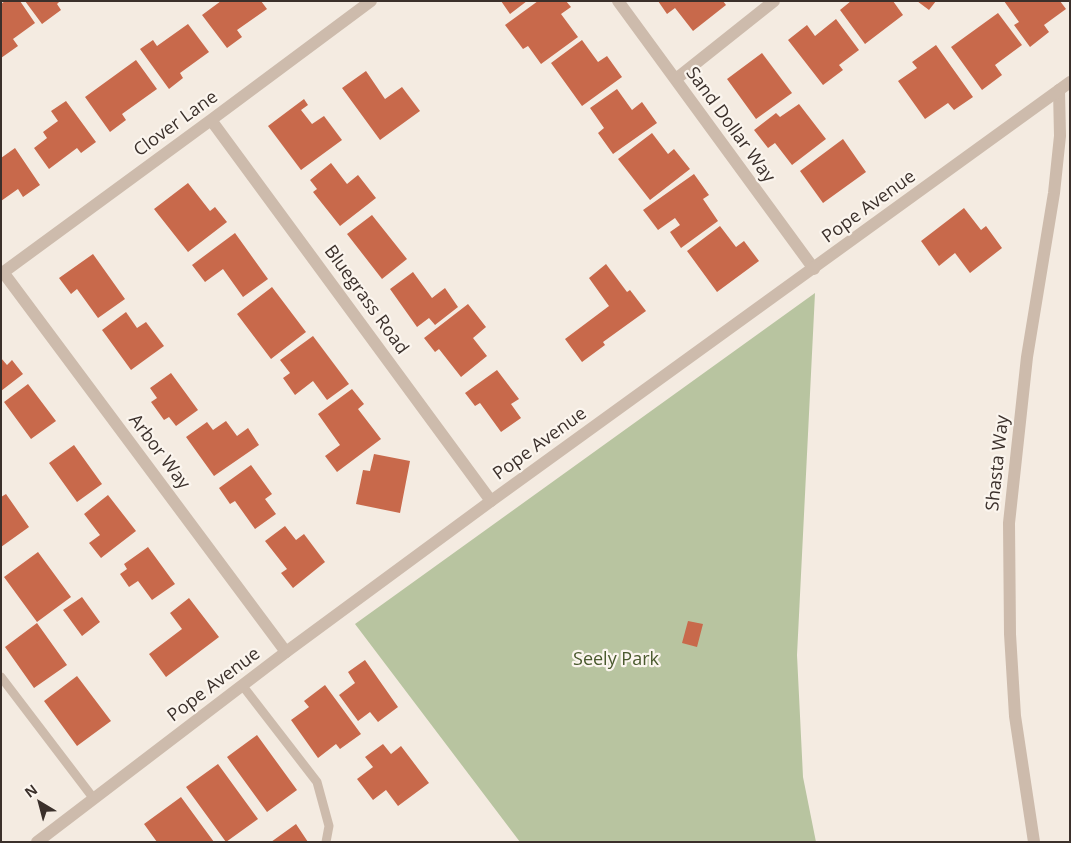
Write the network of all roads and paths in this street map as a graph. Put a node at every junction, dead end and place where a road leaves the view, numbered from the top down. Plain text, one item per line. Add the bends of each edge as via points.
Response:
1 (370, 1) edge
2 (618, 1) edge
3 (774, 1) edge
4 (676, 79) junction
5 (1070, 82) edge
6 (1059, 90) junction
7 (212, 120) junction
8 (814, 268) junction
9 (2, 273) edge
10 (491, 501) junction
11 (286, 652) junction
12 (1, 677) edge
13 (242, 685) junction
14 (94, 799) junction
15 (37, 842) edge
16 (326, 842) edge
17 (1034, 842) edge

1 - 7 street, Clover Lane
2 - 4 street, Sand Dollar Way
3 - 4 street
4 - 8 street, Sand Dollar Way
5 - 6 street, Pope Avenue
6 - 8 street, Pope Avenue
6 - 17 street, Shasta Way via 1060,136 1054,193 1027,357 1009,523 1015,716
7 - 9 street, Clover Lane
7 - 10 street, Bluegrass Road
8 - 10 street, Pope Avenue
9 - 11 street, Arbor Way
10 - 11 street, Pope Avenue
11 - 13 street, Pope Avenue
12 - 14 lane
13 - 14 street, Pope Avenue
13 - 16 lane via 317,782 329,826
14 - 15 street, Pope Avenue

